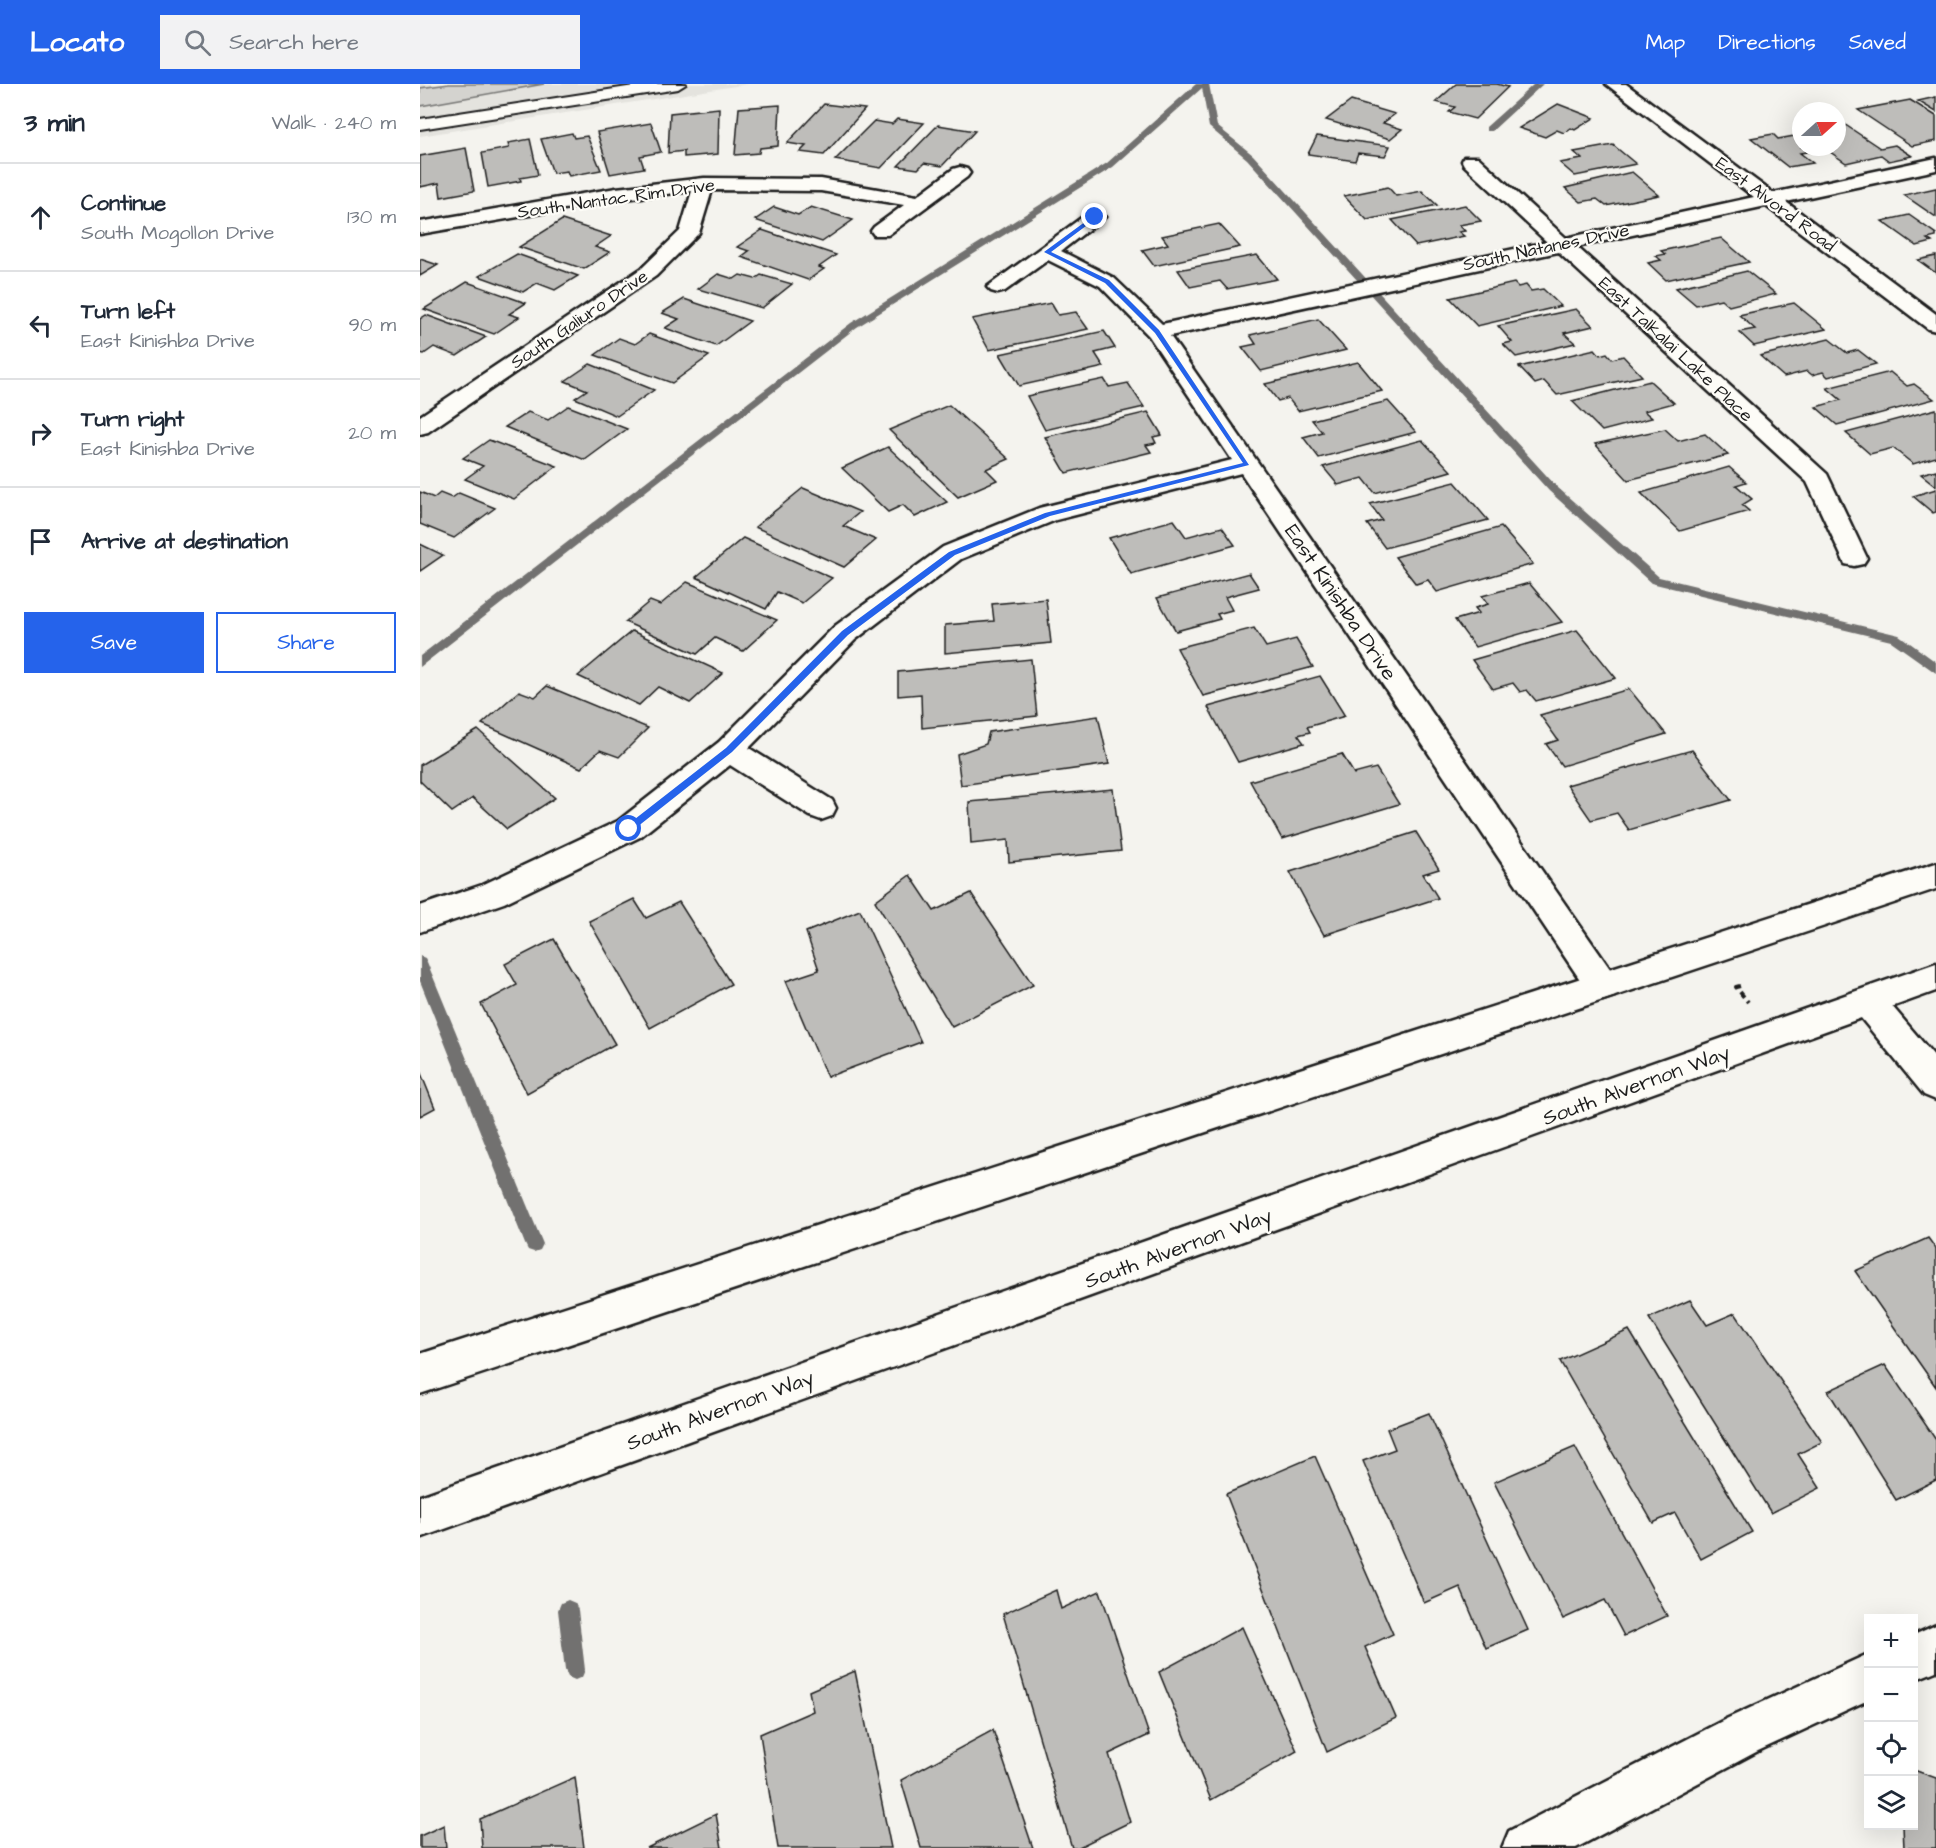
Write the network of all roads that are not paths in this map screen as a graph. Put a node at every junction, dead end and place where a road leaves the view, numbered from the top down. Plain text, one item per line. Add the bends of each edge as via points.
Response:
1 (678, 84) edge
2 (1615, 84) edge
3 (420, 124) edge
4 (1471, 161) dead end
5 (1936, 164) edge
6 (960, 172) dead end
7 (704, 184) junction
8 (1769, 199) junction
9 (920, 202) junction
10 (1095, 217) dead end
11 (420, 228) edge
12 (881, 231) dead end
13 (1562, 244) junction
14 (1047, 252) junction
15 (998, 287) dead end
16 (1936, 324) edge
17 (1157, 332) junction
18 (420, 428) edge
19 (1247, 464) junction
20 (1854, 558) dead end
21 (729, 750) junction
22 (820, 808) dead end
23 (1936, 876) edge
24 (420, 919) edge
25 (1936, 977) edge
26 (1603, 986) junction
27 (1868, 1002) junction
28 (1936, 1084) edge
29 (420, 1374) edge
30 (420, 1517) edge
31 (1936, 1648) edge
32 (1918, 1655) edge
33 (1864, 1679) edge
34 (1526, 1848) edge

1 - 3 lane
2 - 8 street, East Alvord Road
4 - 13 street, East Talkalai Lake Place
5 - 8 street, South Natanes Drive
6 - 9 street
7 - 9 street, South Nantac Rim Drive via 821,185
7 - 11 street, South Nantac Rim Drive via 616,194
7 - 18 street, South Galiuro Drive via 689,233 650,272
8 - 13 street, South Natanes Drive
8 - 16 street, East Alvord Road
9 - 12 street
10 - 14 street
13 - 17 street, South Natanes Drive
13 - 20 street, East Talkalai Lake Place via 1818,479
14 - 15 street
14 - 17 street, East Kinishba Drive via 1107,282
17 - 19 street, East Kinishba Drive
19 - 21 street via 1048,514 952,553 845,633
19 - 26 street, East Kinishba Drive
21 - 22 street
21 - 24 street via 629,829 493,894
23 - 26 street
25 - 27 street, South Alvernon Way
26 - 29 street
27 - 28 street
27 - 30 street, South Alvernon Way
31 - 32 street
33 - 34 street via 1742,1735

